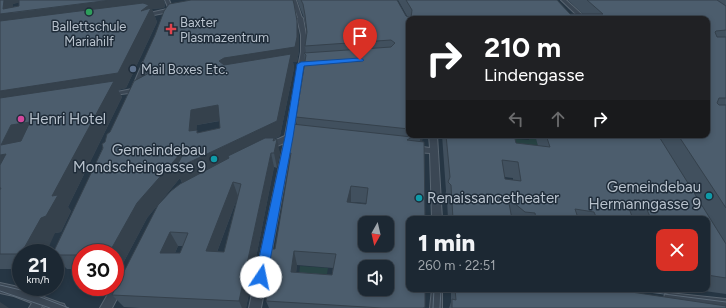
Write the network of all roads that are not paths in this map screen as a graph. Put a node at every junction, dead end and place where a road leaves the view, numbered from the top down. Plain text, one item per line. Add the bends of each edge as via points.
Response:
1 (167, 0) edge
2 (294, 0) edge
3 (563, 0) edge
4 (175, 10) edge
5 (167, 11) junction
6 (140, 16) edge
7 (581, 16) edge
8 (300, 18) joint
9 (163, 20) edge
10 (149, 56) edge
11 (102, 96) edge
12 (291, 136) junction
13 (432, 138) edge
14 (405, 148) edge
15 (261, 151) edge
16 (434, 151) junction
17 (437, 216) edge
18 (126, 277) edge
19 (0, 288) edge
20 (437, 292) edge
21 (657, 296) edge
22 (37, 304) edge
23 (726, 304) edge
24 (60, 308) edge
25 (106, 308) edge
26 (254, 308) edge
27 (436, 308) edge

1 - 5 street via 170,9
2 - 8 street
3 - 7 street
4 - 5 street
5 - 6 street
5 - 9 street
8 - 12 street via 304,29 305,53 301,64
10 - 11 street via 132,94
12 - 15 street
12 - 26 street
13 - 16 street
14 - 16 street
16 - 17 street
18 - 25 street
19 - 22 street via 14,291
20 - 27 street
21 - 23 street
22 - 24 street

